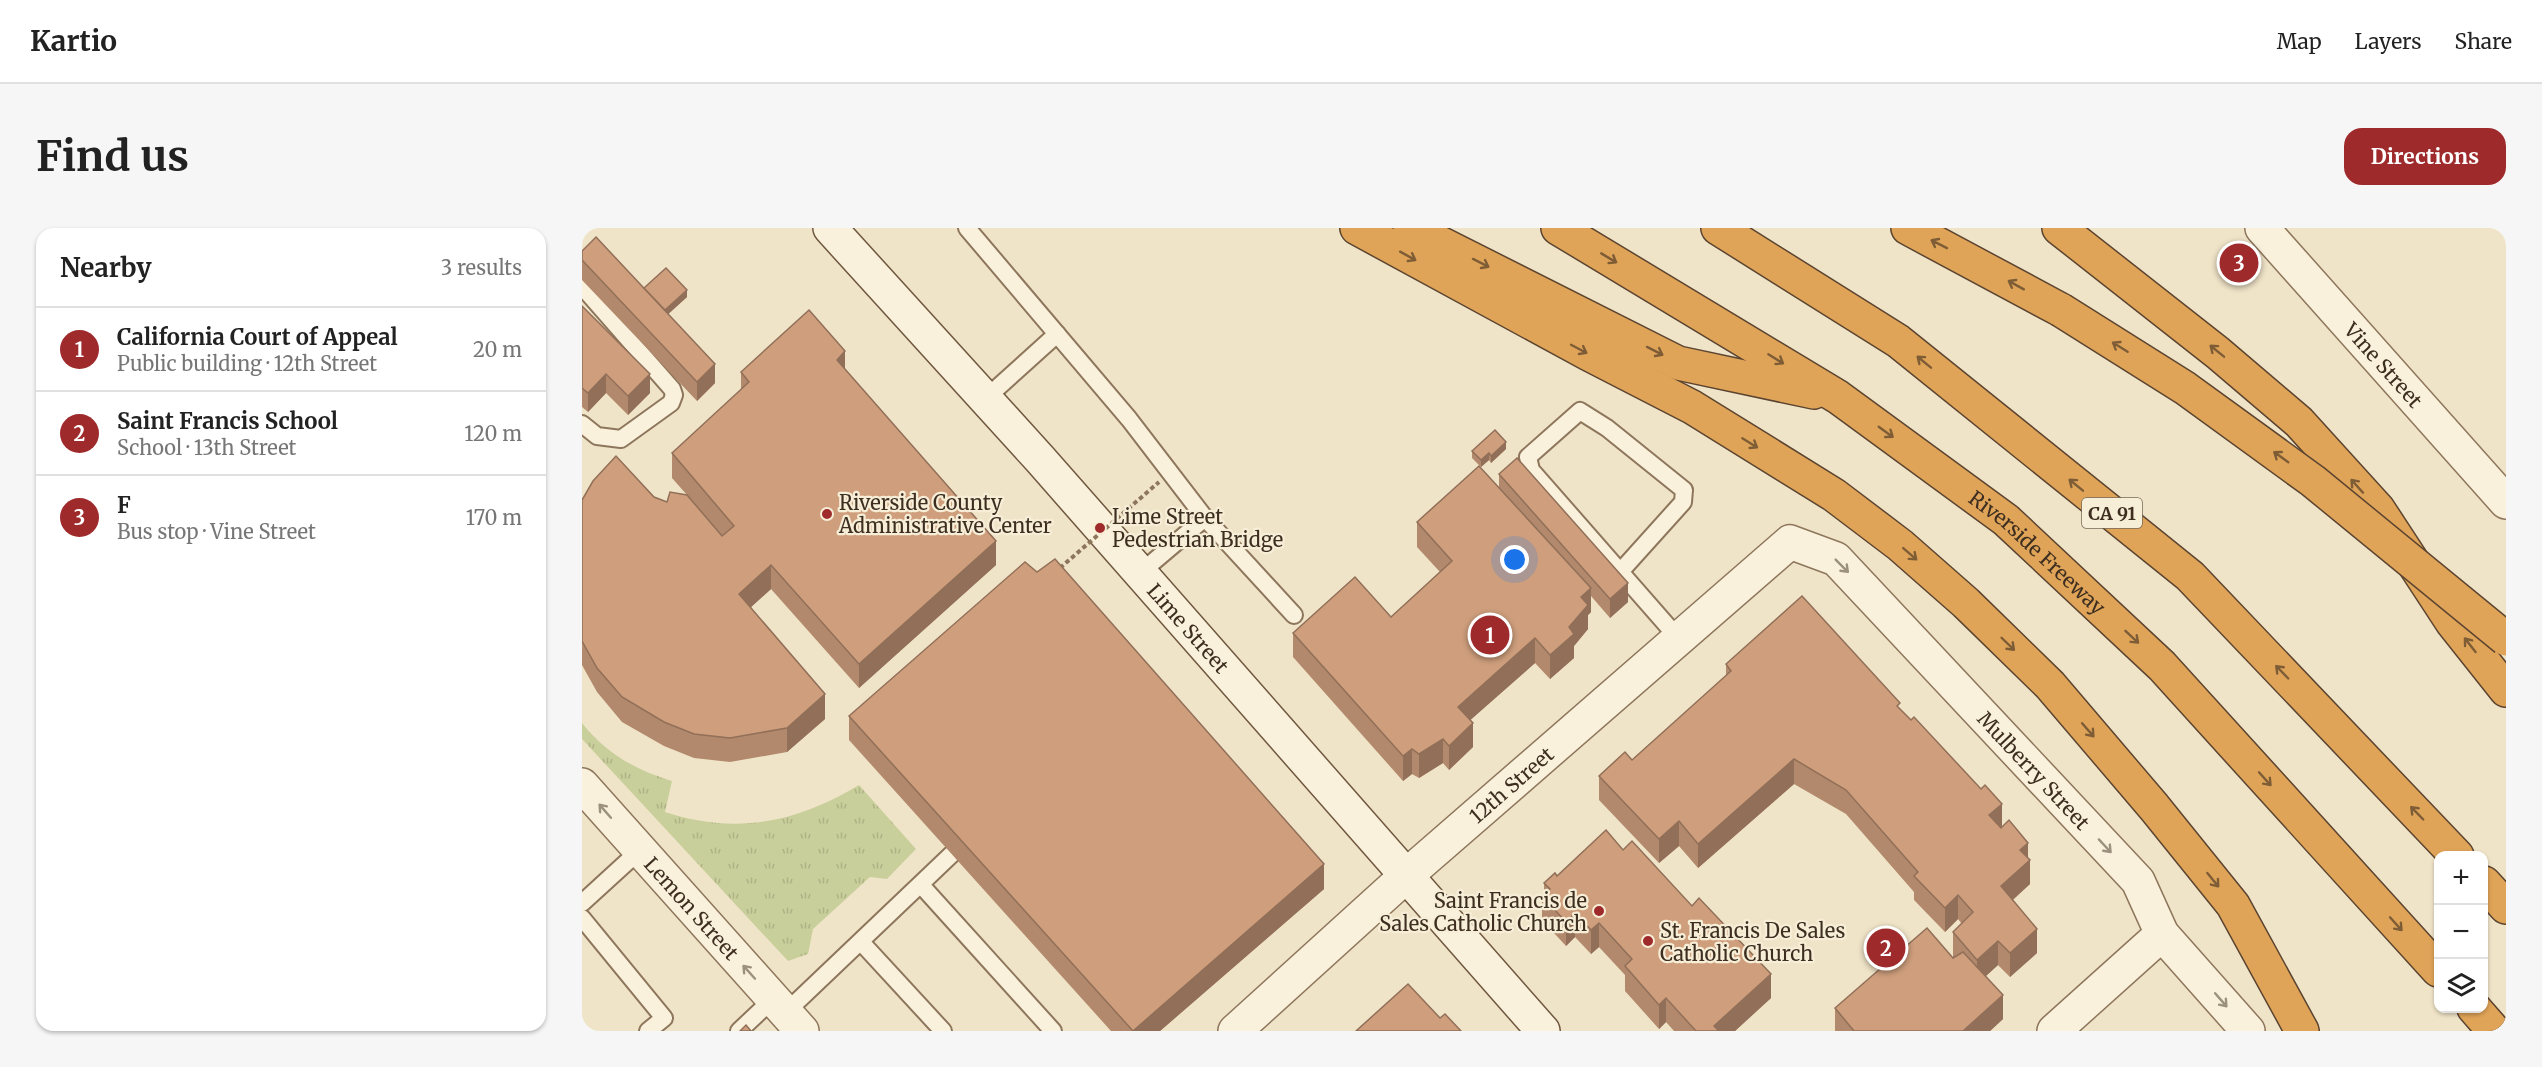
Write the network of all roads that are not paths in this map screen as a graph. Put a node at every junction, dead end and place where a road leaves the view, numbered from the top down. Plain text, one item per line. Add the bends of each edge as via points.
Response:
1 (830, 228) edge
2 (968, 228) edge
3 (1357, 228) edge
4 (1410, 228) edge
5 (1558, 228) edge
6 (1718, 228) edge
7 (1908, 228) edge
8 (2059, 228) edge
9 (2269, 230) edge
10 (582, 286) edge
11 (1057, 334) junction
12 (1838, 397) junction
13 (985, 399) junction
14 (582, 424) edge
15 (2506, 502) edge
16 (1205, 518) junction
17 (1790, 542) joint
18 (1620, 572) junction
19 (1140, 573) junction
20 (1294, 615) dead end
21 (1678, 639) junction
22 (2506, 639) edge
23 (2506, 690) edge
24 (582, 784) edge
25 (639, 850) junction
26 (2453, 851) edge
27 (953, 853) edge
28 (1407, 875) junction
29 (921, 885) junction
30 (2488, 887) edge
31 (582, 903) edge
32 (2506, 907) edge
33 (582, 918) edge
34 (2162, 934) junction
35 (861, 942) junction
36 (2434, 965) edge
37 (2478, 1013) edge
38 (787, 1014) edge
39 (648, 1031) edge
40 (739, 1031) edge
41 (943, 1031) edge
42 (1053, 1031) edge
43 (1236, 1031) edge
44 (1543, 1031) edge
45 (2054, 1031) edge
46 (2248, 1031) edge
47 (2302, 1031) edge
48 (2494, 1031) edge

1 - 13 street, Lime Street
2 - 11 lane
3 -> 47 highway via 1692,407 1834,495 1900,545 2050,685 2154,807 2233,905
4 -> 12 highway via 1678,363
5 -> 12 highway, Riverside Freeway
26 -> 6 highway, CA 91 via 2190,576 1898,341
22 -> 7 highway, bridge via 2313,481 2185,388 2061,310
23 -> 8 highway via 2452,622 2378,508 2299,422 2218,352
9 - 15 street, Vine Street
10 - 14 lane via 674,395 671,403 621,439 597,436
11 - 13 lane
11 - 16 lane
12 -> 36 highway, Riverside Freeway via 2006,520 2162,666
13 - 19 street, Lime Street
16 - 19 lane
16 - 20 lane
17 - 21 street, 12th Street
17 -> 34 street, Mulberry Street via 1836,559 2138,881
18 - 18 lane via 1531,470 1528,457 1580,411 1684,490 1683,502
18 - 21 lane
19 - 28 street, Lime Street
21 - 28 street, 12th Street
25 -> 24 street, Lemon Street
25 - 31 lane
38 -> 25 street, Lemon Street
27 - 29 lane
28 - 43 street, 12th Street
28 - 44 street, Lime Street
29 - 35 lane
29 - 42 lane
30 - 32 highway
33 - 39 lane via 664,1018
34 - 45 street
34 -> 46 street, Mulberry Street
35 - 38 lane
35 - 41 lane
37 - 48 highway
38 - 40 lane

